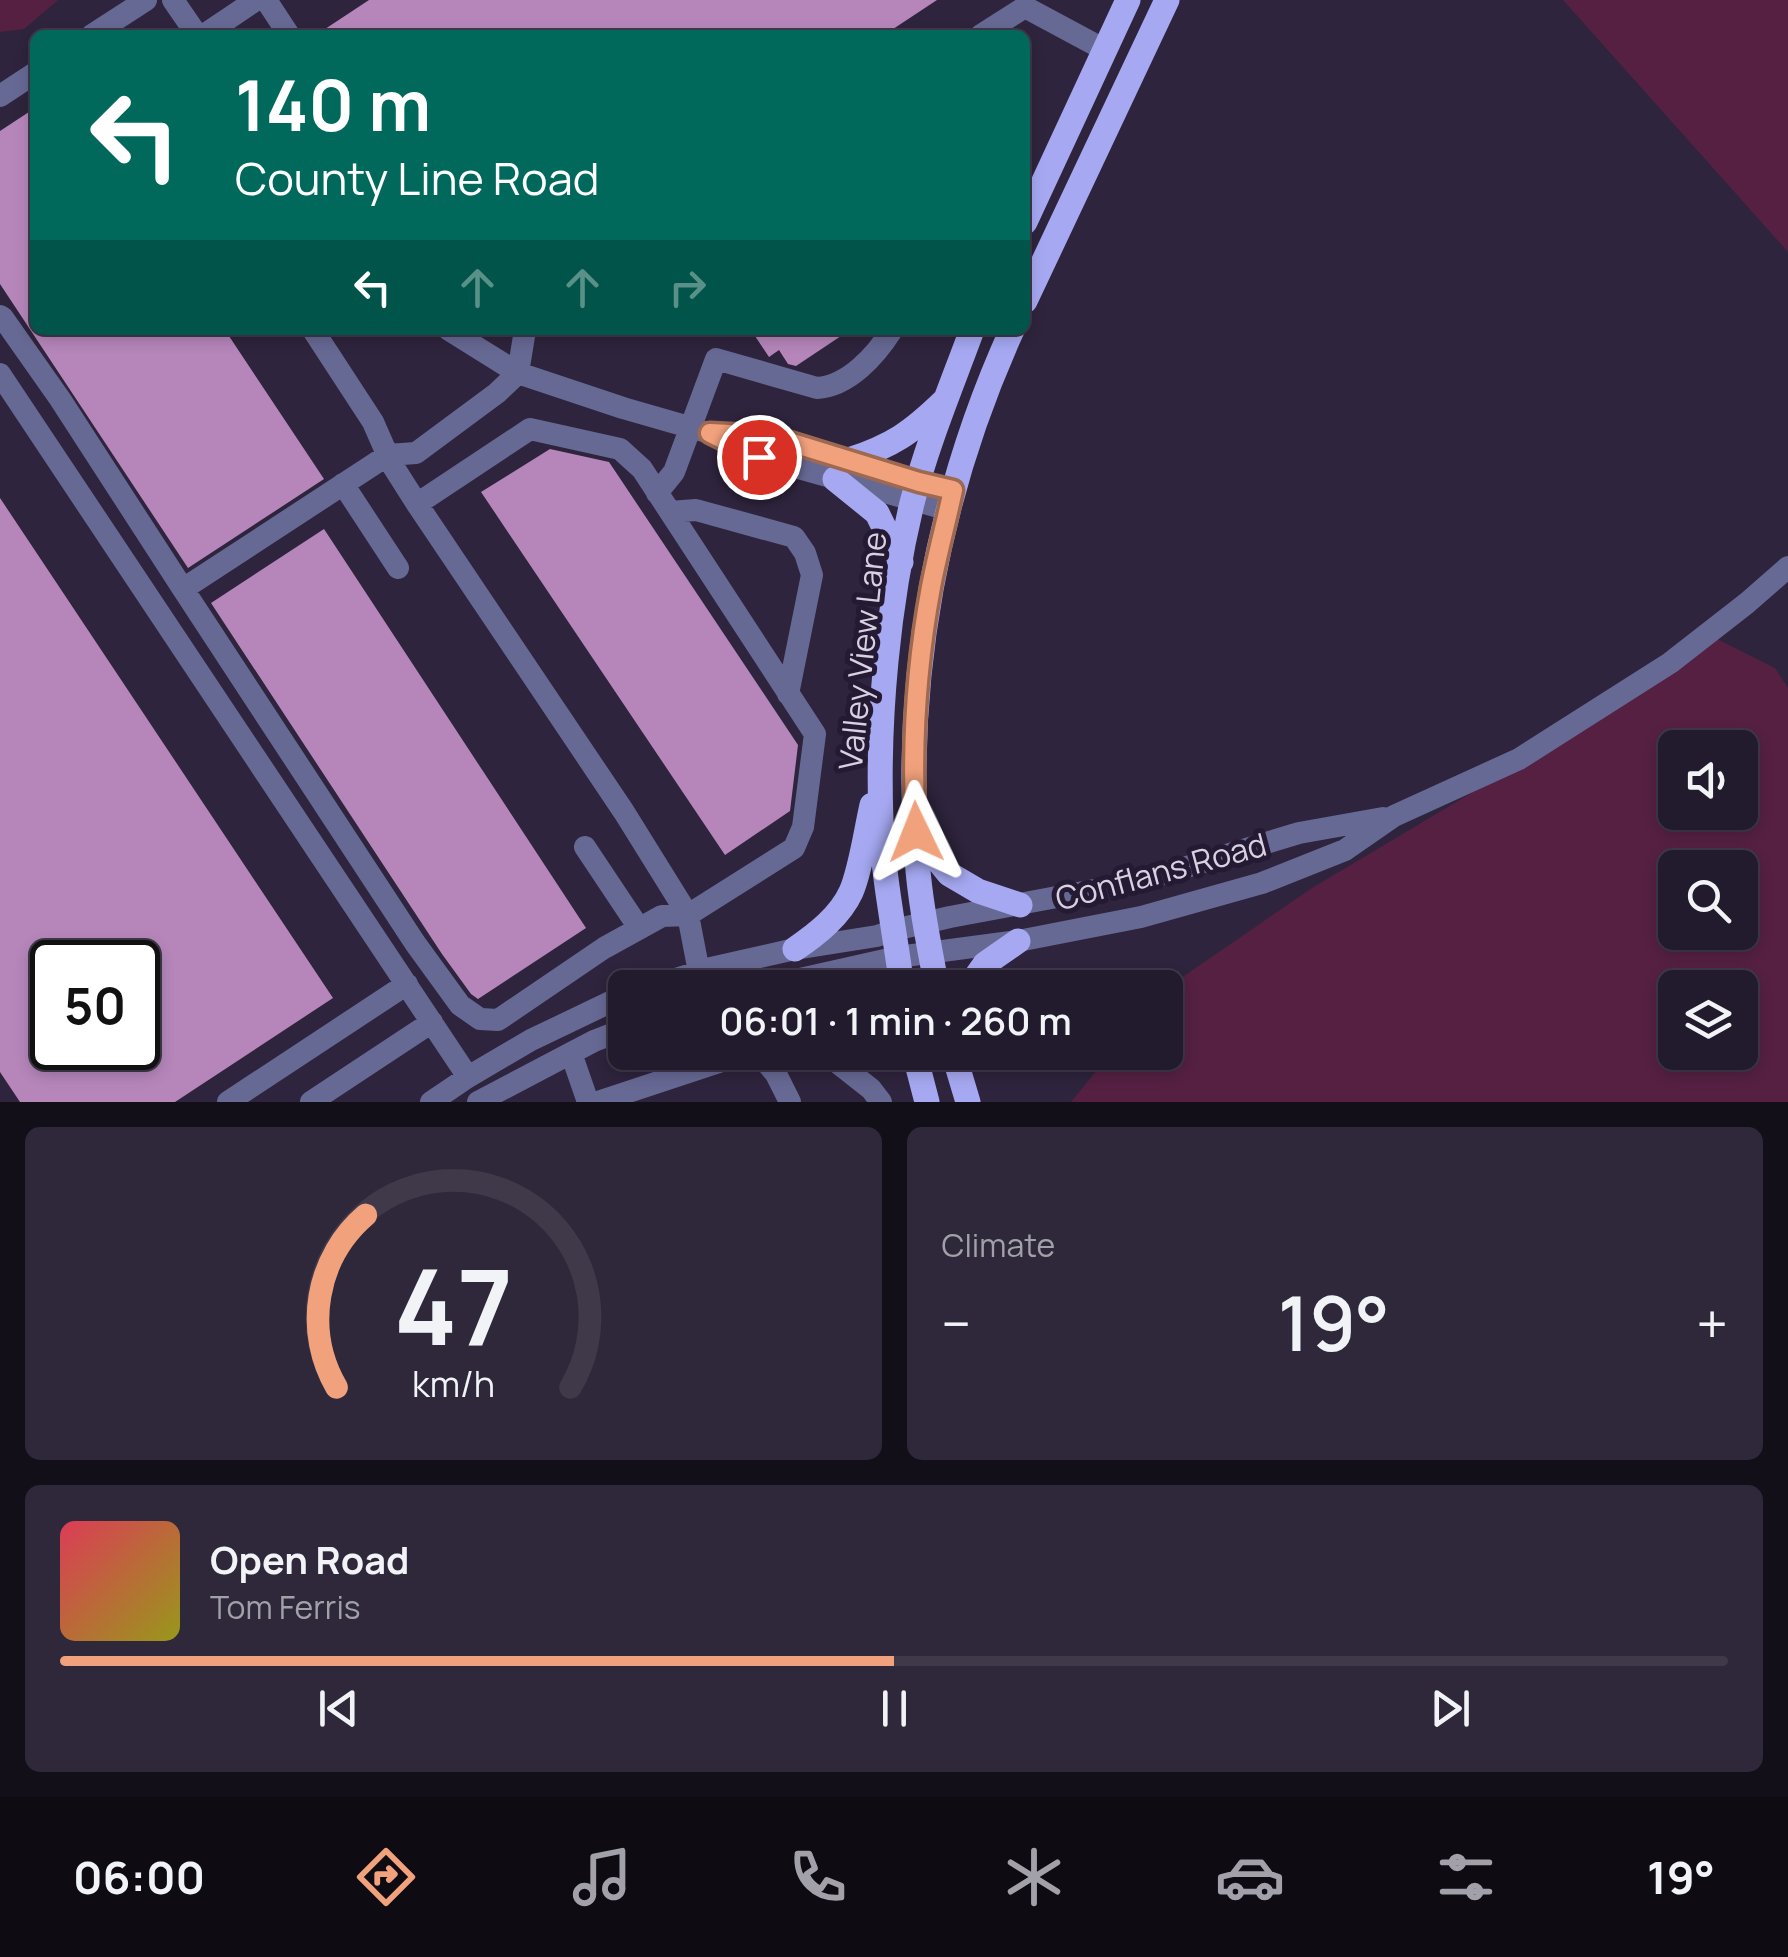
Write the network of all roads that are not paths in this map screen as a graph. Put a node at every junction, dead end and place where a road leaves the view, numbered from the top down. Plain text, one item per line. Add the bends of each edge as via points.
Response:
1 (146, 0) edge
2 (173, 0) edge
3 (256, 0) edge
4 (266, 0) edge
5 (1128, 0) edge
6 (1166, 0) edge
7 (1029, 4) edge
8 (108, 30) edge
9 (196, 30) edge
10 (208, 30) edge
11 (287, 30) edge
12 (989, 30) edge
13 (1104, 50) junction
14 (1137, 62) junction
15 (30, 76) edge
16 (0, 96) edge
17 (1030, 211) edge
18 (1030, 290) edge
19 (0, 316) edge
20 (316, 335) edge
21 (457, 335) edge
22 (524, 335) edge
23 (889, 335) edge
24 (970, 335) edge
25 (1010, 335) edge
26 (518, 372) junction
27 (0, 374) edge
28 (948, 398) junction
29 (700, 430) junction
30 (388, 455) junction
31 (842, 469) junction
32 (343, 484) junction
33 (916, 491) junction
34 (951, 500) junction
35 (664, 503) junction
36 (418, 504) junction
37 (901, 562) junction
38 (1788, 567) edge
39 (398, 568) dead end
40 (183, 589) junction
41 (788, 694) junction
42 (881, 771) junction
43 (1394, 816) junction
44 (916, 832) junction
45 (585, 847) dead end
46 (1020, 904) junction
47 (688, 915) junction
48 (926, 922) junction
49 (640, 928) junction
50 (894, 930) junction
51 (1018, 940) junction
52 (795, 949) junction
53 (931, 954) junction
54 (898, 957) junction
55 (698, 970) edge
56 (706, 970) edge
57 (850, 970) edge
58 (900, 970) edge
59 (934, 970) edge
60 (981, 970) edge
61 (407, 984) junction
62 (608, 1002) edge
63 (432, 1022) junction
64 (608, 1037) edge
65 (571, 1053) junction
66 (695, 1070) edge
67 (774, 1070) edge
68 (846, 1070) edge
69 (958, 1070) edge
70 (468, 1077) junction
71 (228, 1102) edge
72 (311, 1102) edge
73 (432, 1102) edge
74 (478, 1102) edge
75 (588, 1102) edge
76 (598, 1102) edge
77 (790, 1102) edge
78 (882, 1102) edge
79 (968, 1102) edge

1 - 8 street
2 - 9 street
3 - 10 street
4 - 11 street
5 - 13 main road
6 - 14 main road
7 - 12 street
7 - 13 street
13 - 14 main road
13 - 17 main road
14 - 18 main road
15 - 16 street
19 - 40 street
20 - 30 street
21 - 26 street
22 - 26 street
23 - 29 street via 878,352 826,387 716,358
24 - 28 main road, Valley View Lane
25 - 34 main road, Valley View Lane via 978,408
26 - 29 street
26 - 30 street via 416,452
27 - 61 street
28 - 31 main road via 917,428
28 - 33 main road, Valley View Lane
29 - 31 street via 770,436
29 - 35 street
30 - 32 street
30 - 36 street
31 - 33 street
31 - 37 main road via 877,513
32 - 39 street
32 - 40 street
33 - 34 street
33 - 37 main road, Valley View Lane
34 - 44 main road, Valley View Lane via 917,684
35 - 36 street via 620,448 530,428
35 - 41 street
35 - 41 street via 794,537 805,553 812,575
36 - 47 street
37 - 42 main road, Valley View Lane
38 - 43 street, Conflans Road via 1670,662 1519,759
40 - 49 street via 460,1005 480,1019 498,1020
41 - 47 street via 815,734 794,848
42 - 50 main road, Valley View Lane
42 - 52 main road via 852,890 816,935
43 - 46 street, Conflans Road via 1299,832 1137,882
43 - 51 street, Conflans Road via 1344,850 1262,883 1141,917
44 - 46 main road via 949,874 978,892
44 - 48 main road, Valley View Lane
45 - 49 street
46 - 48 street, Conflans Road
47 - 49 street via 662,916
47 - 55 street
48 - 50 street, Conflans Road
48 - 53 main road, Valley View Lane
50 - 52 street, Conflans Road
50 - 54 main road, Valley View Lane
51 - 53 street, Conflans Road
51 - 60 main road
52 - 56 street, Conflans Road
53 - 54 street, Conflans Road
53 - 59 main road, Valley View Lane
54 - 57 street, Conflans Road
54 - 58 main road, Valley View Lane
61 - 63 street
61 - 71 street
62 - 70 street
63 - 70 street
63 - 72 street
64 - 65 street
65 - 74 street
65 - 75 street
66 - 76 street
67 - 77 street
68 - 78 street
69 - 79 main road
70 - 73 street

